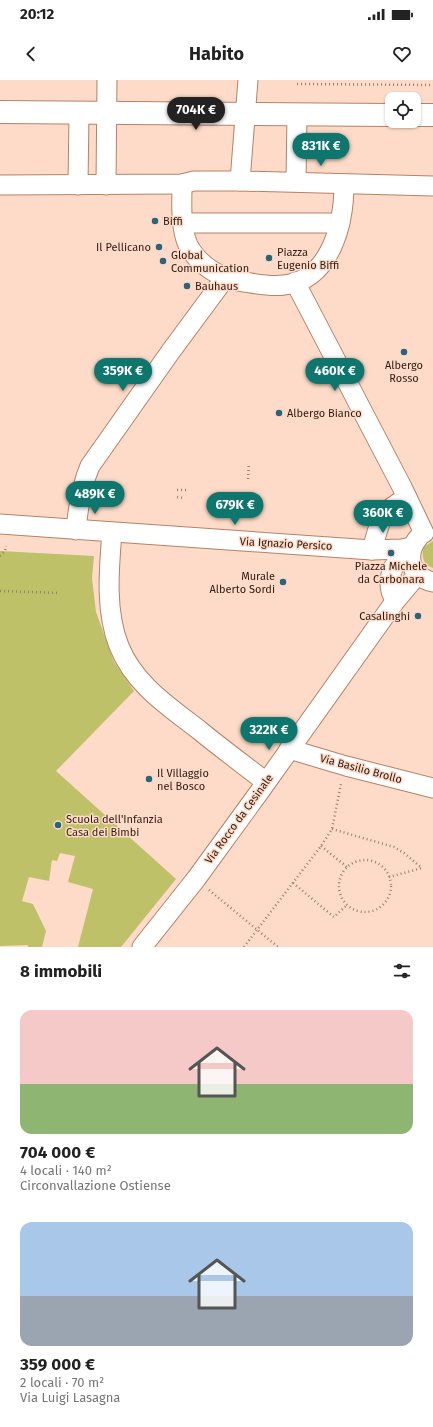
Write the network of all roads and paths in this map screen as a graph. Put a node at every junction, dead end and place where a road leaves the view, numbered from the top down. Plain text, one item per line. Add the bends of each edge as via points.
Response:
1 (107, 80) edge
2 (248, 80) edge
3 (297, 84) dead end
4 (433, 85) edge
5 (0, 112) edge
6 (79, 113) junction
7 (107, 113) junction
8 (245, 114) junction
9 (297, 115) junction
10 (385, 115) edge
11 (421, 115) edge
12 (433, 115) edge
13 (240, 181) junction
14 (296, 182) junction
15 (182, 184) junction
16 (344, 184) junction
17 (0, 185) edge
18 (78, 185) junction
19 (106, 185) junction
20 (433, 186) edge
21 (183, 223) junction
22 (340, 223) junction
23 (224, 278) junction
24 (295, 282) junction
25 (249, 463) dead end
26 (248, 479) dead end
27 (177, 490) dead end
28 (188, 490) dead end
29 (404, 493) junction
30 (177, 497) dead end
31 (183, 498) dead end
32 (0, 524) edge
33 (76, 530) junction
34 (112, 532) junction
35 (420, 540) edge
36 (6, 546) dead end
37 (364, 549) junction
38 (0, 556) edge
39 (425, 578) edge
40 (0, 591) edge
41 (60, 592) dead end
42 (396, 600) junction
43 (289, 749) junction
44 (346, 766) junction
45 (266, 782) junction
46 (433, 788) edge
47 (332, 829) junction
48 (321, 846) junction
49 (347, 867) junction
50 (389, 877) junction
51 (293, 883) junction
52 (209, 890) dead end
53 (348, 905) junction
54 (258, 929) junction
55 (142, 947) edge
56 (244, 947) edge
57 (278, 947) edge

1 - 7 street
2 - 8 street
3 - 4 path
5 - 6 main road
6 - 7 main road
6 - 18 street
7 - 8 main road
7 - 19 street
8 - 9 main road
8 - 13 street
9 - 10 main road
9 - 14 street
11 - 12 main road
13 - 14 street
13 - 15 street via 194,181
14 - 16 street
15 - 19 street
15 - 21 street
16 - 20 street
16 - 22 street
17 - 18 street
18 - 19 street
21 - 22 street
21 - 23 street via 186,238 195,255 204,265
22 - 24 street via 332,248 320,264 307,276
23 - 24 street via 264,284 284,285
23 - 33 street via 90,466 79,500
24 - 29 street
25 - 26 path
27 - 28 path
29 - 35 street
29 - 37 street via 383,515
30 - 31 path
32 - 33 street, Via Ignazio Persico
33 - 34 street, Via Ignazio Persico
34 - 37 street, Via Ignazio Persico
34 - 45 street via 109,576 111,614 118,645 125,659 146,687
35 - 37 street via 401,549
35 - 39 street via 412,564
35 - 42 street via 390,571 390,591
36 - 38 path
39 - 42 street, Via Rocco da Cesinale
40 - 41 path
42 - 43 street, Via Rocco da Cesinale
43 - 44 street, Via Basilio Brollo
43 - 45 street, Via Rocco da Cesinale
44 - 46 street, Via Basilio Brollo
44 - 47 path
45 - 55 street, Via Rocco da Cesinale
47 - 48 path
47 - 50 path via 394,848 422,868
48 - 49 path
48 - 51 path
49 - 50 path via 354,862 371,861 379,864
49 - 53 path via 339,882 339,890
50 - 53 path via 389,894 379,907 363,911
51 - 53 path via 334,917
51 - 54 path
52 - 54 path
54 - 56 path
54 - 57 path

